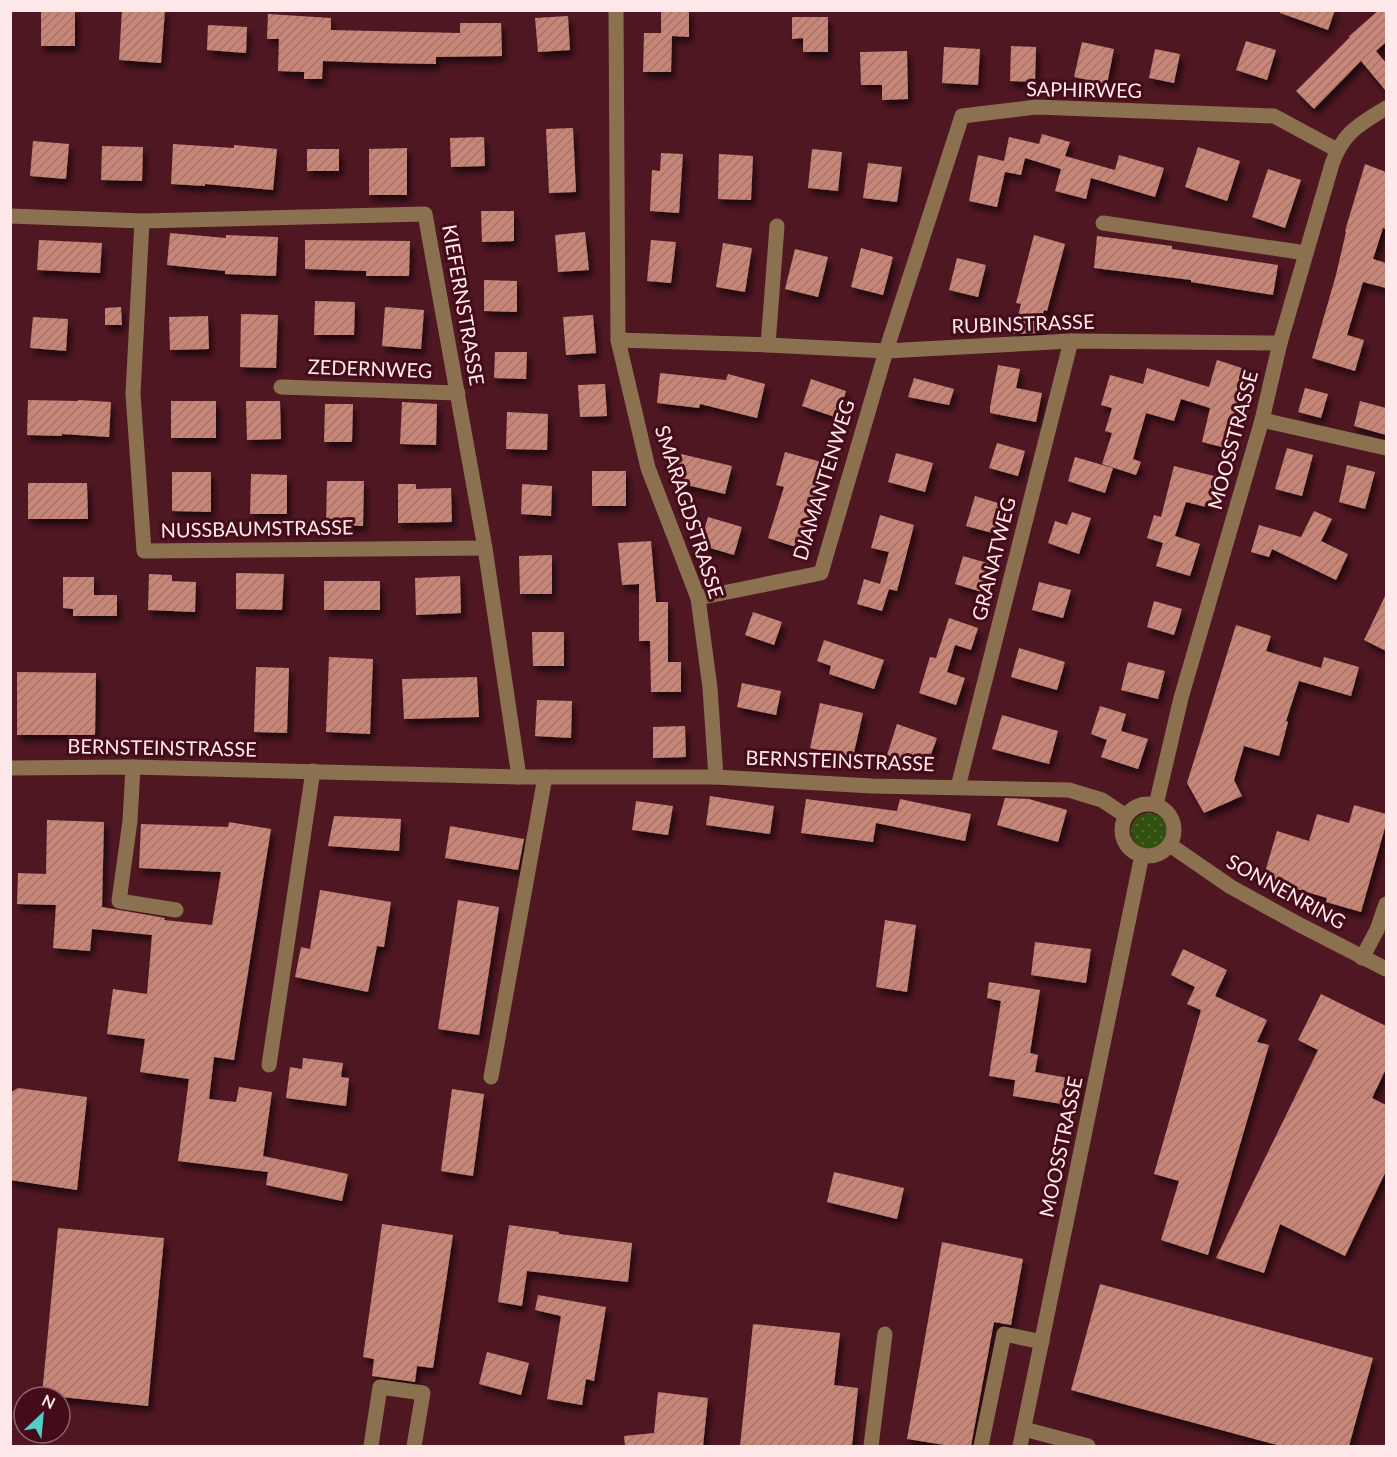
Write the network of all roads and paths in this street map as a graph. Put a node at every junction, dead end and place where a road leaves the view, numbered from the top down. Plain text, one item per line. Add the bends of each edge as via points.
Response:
1 (616, 10) edge
2 (1386, 108) edge
3 (1337, 150) junction
4 (10, 216) edge
5 (142, 221) junction
6 (1103, 223) dead end
7 (777, 226) dead end
8 (1306, 253) junction
9 (618, 340) junction
10 (1071, 341) junction
11 (1280, 343) junction
12 (768, 345) junction
13 (886, 351) junction
14 (281, 387) dead end
15 (458, 393) junction
16 (1262, 420) junction
17 (1386, 448) edge
18 (485, 548) junction
19 (698, 598) junction
20 (133, 767) junction
21 (10, 768) edge
22 (313, 771) junction
23 (519, 777) junction
24 (545, 777) junction
25 (716, 777) junction
26 (958, 787) junction
27 (1156, 805) junction
28 (1126, 816) junction
29 (1170, 845) junction
30 (1142, 855) junction
31 (1386, 904) edge
32 (176, 910) dead end
33 (1362, 958) junction
34 (1386, 969) edge
35 (269, 1065) dead end
36 (491, 1077) dead end
37 (885, 1334) dead end
38 (1042, 1342) junction
39 (1024, 1429) junction
40 (371, 1446) edge
41 (414, 1446) edge
42 (871, 1446) edge
43 (981, 1446) edge
44 (1020, 1446) edge
45 (1088, 1446) edge

1 - 9 street, SMARAGDSTRASSE
2 - 3 street, MOOSSTRASSE via 1360,124
3 - 8 street, MOOSSTRASSE
3 - 13 street, SAPHIRWEG via 1274,116 1036,107 962,116
4 - 5 street, KIEFERNSTRASSE
5 - 15 street, KIEFERNSTRASSE via 425,214
5 - 18 street, NUSSBAUMSTRASSE via 134,393 144,551
6 - 8 street
7 - 12 street
8 - 11 street, MOOSSTRASSE
9 - 12 street, RUBINSTRASSE
9 - 19 street, SMARAGDSTRASSE via 648,468
10 - 11 street, RUBINSTRASSE
10 - 13 street, RUBINSTRASSE
10 - 26 street, GRANATWEG
11 - 16 street, MOOSSTRASSE
12 - 13 street, RUBINSTRASSE
13 - 19 street, DIAMANTENWEG via 821,573
14 - 15 street, ZEDERNWEG
15 - 18 street, KIEFERNSTRASSE
16 - 17 street
16 - 27 street, MOOSSTRASSE via 1181,698
18 - 23 street, KIEFERNSTRASSE
19 - 25 street, SMARAGDSTRASSE
20 - 21 street, BERNSTEINSTRASSE
20 - 22 street, BERNSTEINSTRASSE
20 - 32 street via 119,901
22 - 23 street, BERNSTEINSTRASSE
22 - 35 street
23 - 24 street, BERNSTEINSTRASSE
24 - 25 street, BERNSTEINSTRASSE
24 - 36 street
25 - 26 street, BERNSTEINSTRASSE
26 - 28 street, BERNSTEINSTRASSE via 1069,790 1102,800
27 - 28 street via 1139,805
27 - 29 street via 1173,822
28 - 30 street via 1124,840
29 - 30 street via 1154,855
29 - 33 street, SONNENRING via 1231,887
30 - 38 street, MOOSSTRASSE
31 - 33 street
33 - 34 street, SONNENRING
37 - 42 street
38 - 39 street, MOOSSTRASSE
38 - 43 street via 1004,1334
39 - 44 street, MOOSSTRASSE
39 - 45 street
40 - 41 street via 380,1386 423,1393

